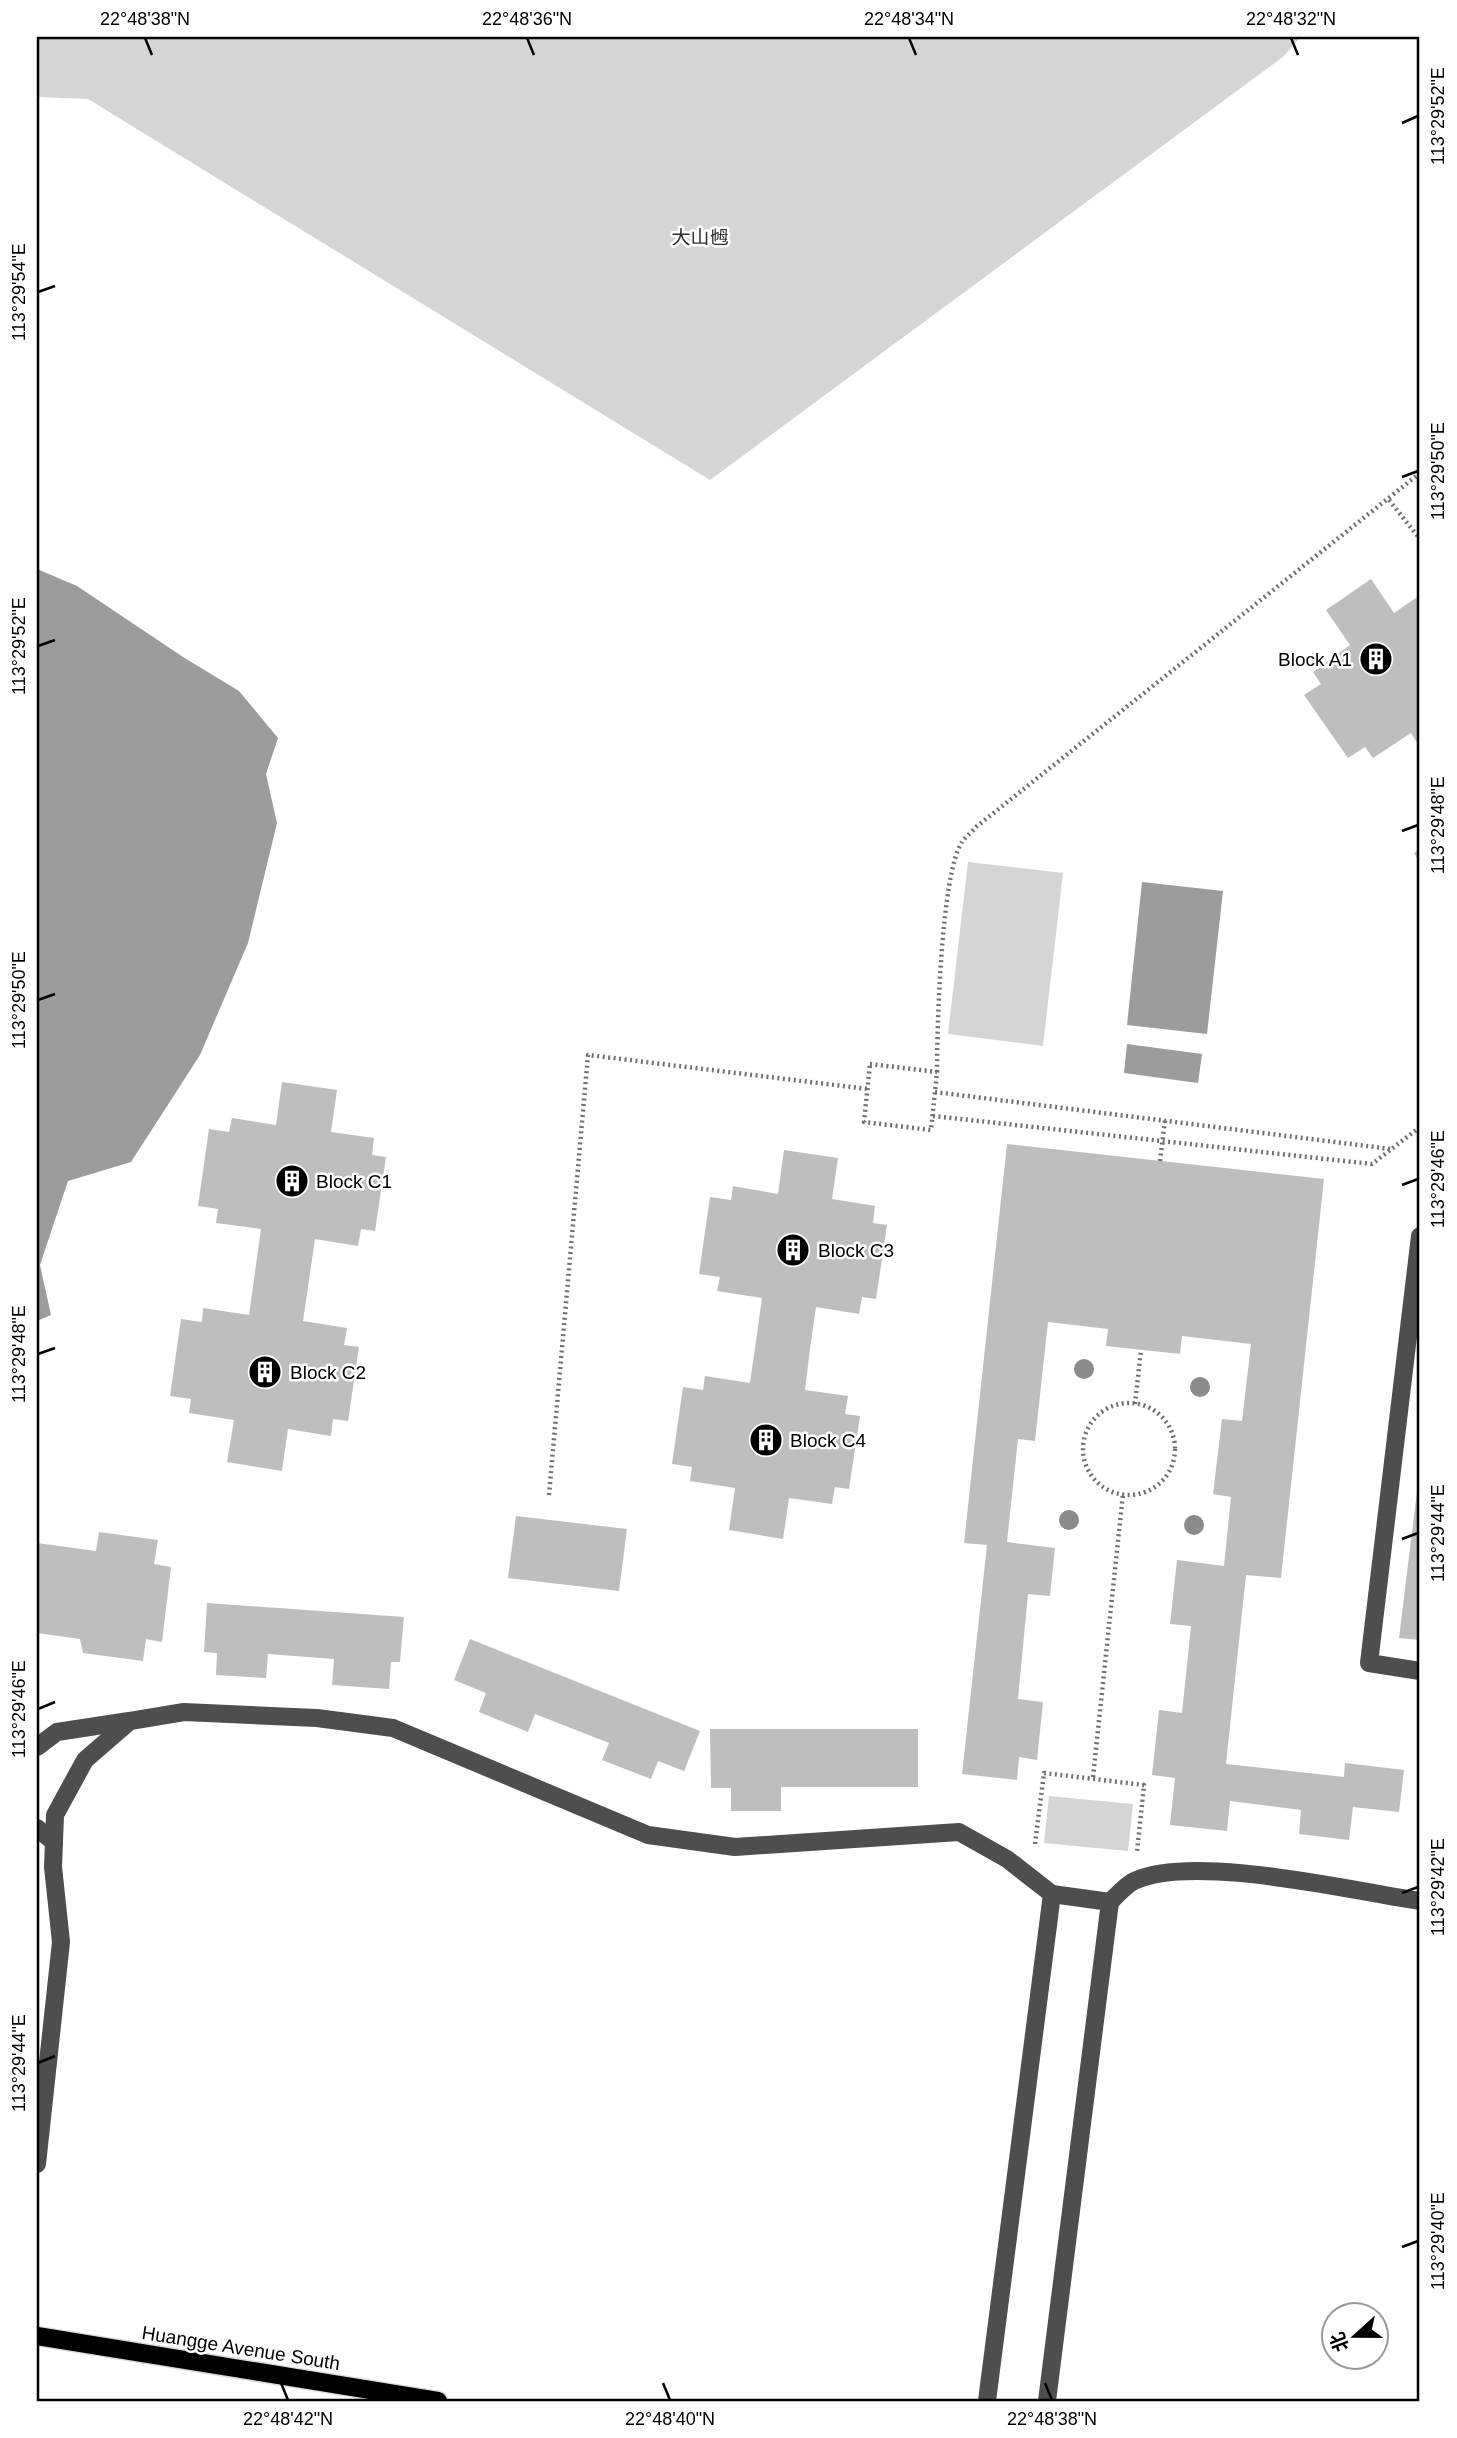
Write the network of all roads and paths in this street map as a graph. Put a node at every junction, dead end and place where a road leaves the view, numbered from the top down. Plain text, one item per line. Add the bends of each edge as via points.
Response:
1 (1420, 474) edge
2 (1389, 500) junction
3 (1420, 539) edge
4 (937, 1072) junction
5 (868, 1089) junction
6 (935, 1092) junction
7 (933, 1116) junction
8 (1165, 1120) junction
9 (1420, 1127) edge
10 (1163, 1141) junction
11 (1392, 1149) junction
12 (1160, 1161) dead end
13 (1420, 1236) edge
14 (1141, 1350) dead end
15 (1135, 1404) junction
16 (1123, 1494) junction
17 (549, 1495) dead end
18 (1420, 1671) edge
19 (130, 1721) junction
20 (37, 1746) edge
21 (1093, 1777) junction
22 (37, 1828) edge
23 (54, 1842) junction
24 (1030, 1877) junction
25 (1134, 1881) junction
26 (1052, 1894) junction
27 (1420, 1901) edge
28 (1110, 1902) junction
29 (37, 2164) edge
30 (37, 2336) edge
31 (438, 2401) edge
32 (987, 2401) edge
33 (1047, 2401) edge

1 - 2 path
2 - 3 path
2 - 4 path via 961,843 950,876
4 - 5 path via 870,1064
4 - 6 path
5 - 7 path via 864,1122 931,1130
5 - 17 path via 588,1055
6 - 7 path
6 - 8 path
7 - 10 path
8 - 10 path
8 - 11 path
9 - 11 path
10 - 11 path via 1372,1164
10 - 12 path
13 - 18 lane via 1369,1663
14 - 15 path
15 - 16 path via 1110,1407 1097,1416 1083,1443 1091,1474 1101,1485
15 - 16 path via 1166,1421 1175,1448 1173,1463 1156,1487
16 - 21 path
19 - 20 lane via 57,1732
19 - 23 lane via 85,1760 55,1815
19 - 24 lane via 184,1712 317,1718 393,1728 648,1835 735,1847 959,1832
21 - 24 path via 1044,1773
21 - 25 path via 1144,1785
22 - 23 lane
23 - 29 lane via 61,1942
24 - 26 lane
25 - 27 lane via 1174,1871 1212,1869
25 - 28 lane
26 - 28 lane
26 - 32 lane
28 - 33 lane
30 - 31 main road, Huangge Avenue South

